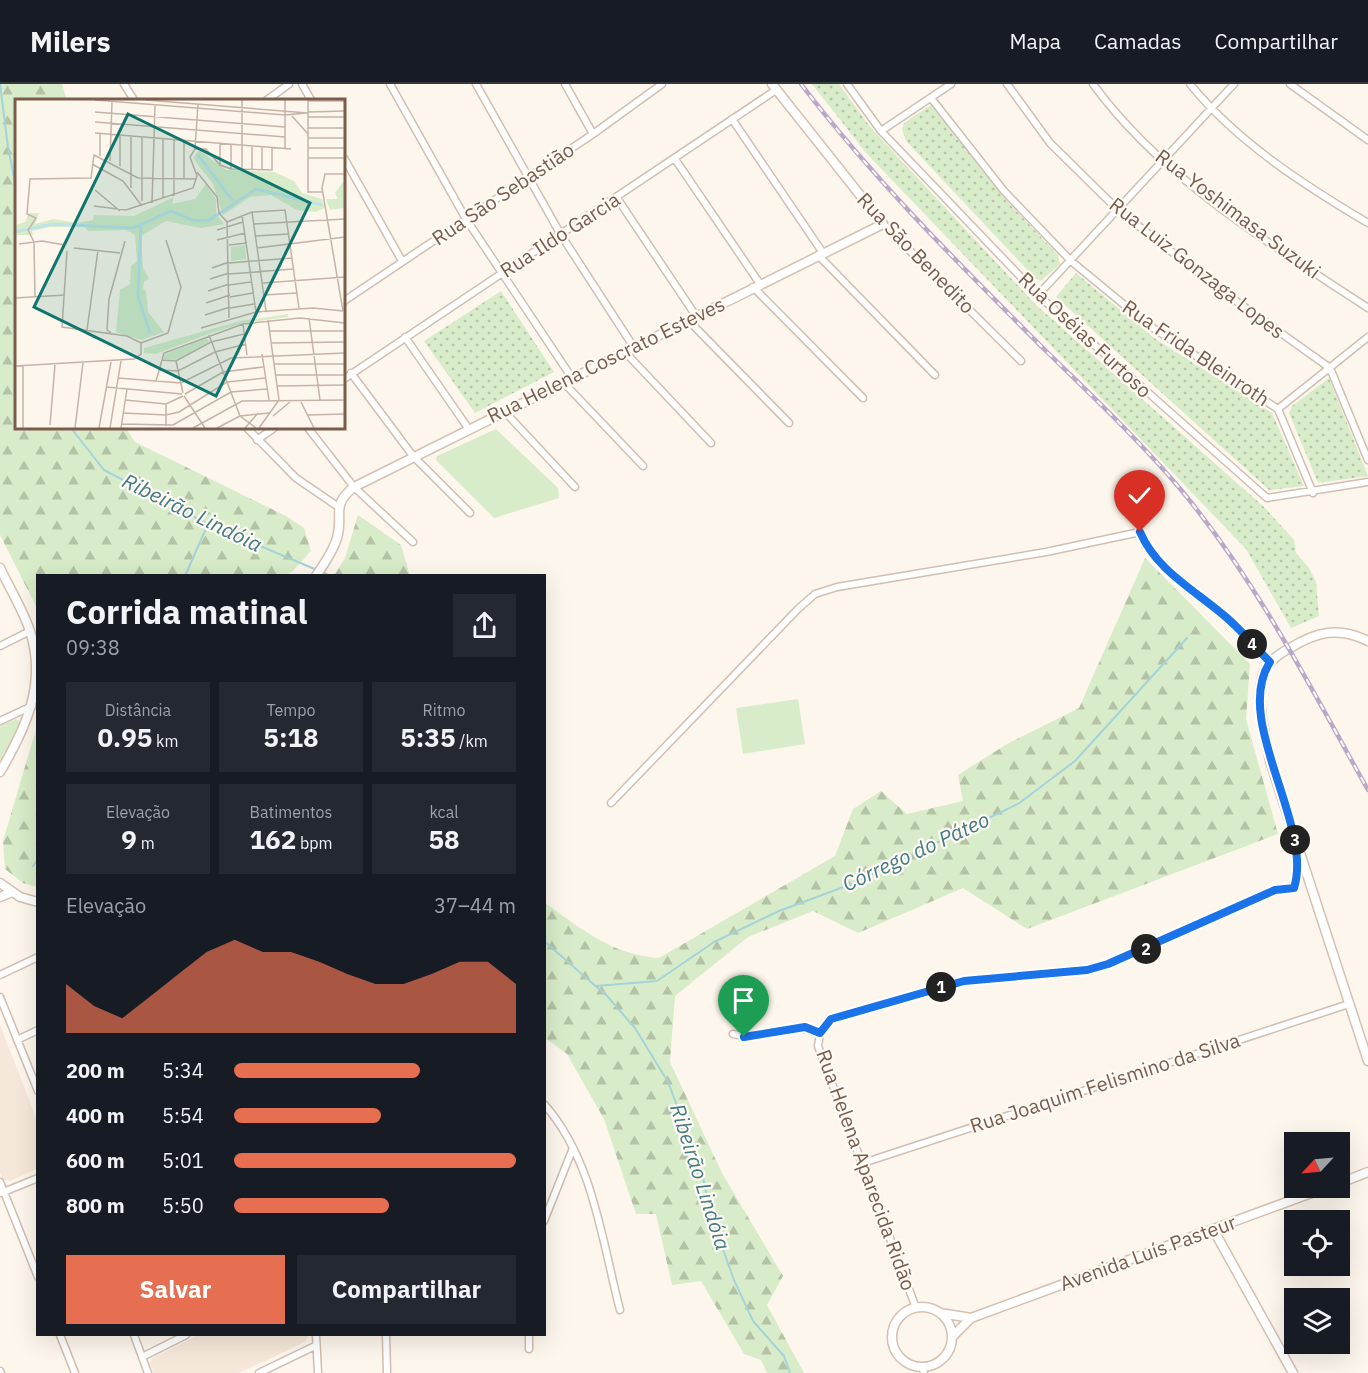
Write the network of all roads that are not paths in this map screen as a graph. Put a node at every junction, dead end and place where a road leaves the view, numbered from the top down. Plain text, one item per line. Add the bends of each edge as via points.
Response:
1 (124, 84) edge
2 (289, 84) edge
3 (302, 84) edge
4 (390, 84) edge
5 (476, 84) edge
6 (565, 84) edge
7 (662, 84) edge
8 (846, 84) edge
9 (951, 84) edge
10 (1007, 84) edge
11 (1093, 84) edge
12 (1190, 84) edge
13 (1234, 84) edge
14 (1290, 84) edge
15 (652, 87) edge
16 (774, 87) edge
17 (931, 98) junction
18 (133, 99) edge
19 (268, 99) edge
20 (310, 99) edge
21 (1211, 110) junction
22 (732, 120) junction
23 (881, 131) junction
24 (593, 134) junction
25 (1368, 140) edge
26 (675, 159) junction
27 (345, 160) edge
28 (1163, 162) junction
29 (528, 177) junction
30 (617, 198) junction
31 (1119, 210) junction
32 (466, 219) junction
33 (883, 224) junction
34 (1368, 224) edge
35 (561, 235) junction
36 (821, 254) junction
37 (402, 261) junction
38 (1071, 261) junction
39 (500, 274) junction
40 (756, 286) junction
41 (1038, 294) junction
42 (345, 300) edge
43 (1368, 308) edge
44 (692, 318) junction
45 (405, 337) junction
46 (1368, 337) edge
47 (633, 346) junction
48 (624, 351) junction
49 (1021, 361) dead end
50 (1330, 368) junction
51 (351, 373) junction
52 (935, 375) dead end
53 (345, 378) edge
54 (568, 380) junction
55 (863, 398) dead end
56 (1278, 409) junction
57 (504, 411) junction
58 (789, 423) dead end
59 (468, 428) junction
60 (248, 429) edge
61 (273, 429) edge
62 (309, 429) edge
63 (257, 440) junction
64 (711, 443) dead end
65 (413, 456) junction
66 (1368, 460) edge
67 (643, 466) dead end
68 (1368, 482) edge
69 (354, 487) junction
70 (575, 487) dead end
71 (1313, 492) junction
72 (337, 506) junction
73 (470, 513) dead end
74 (412, 542) dead end
75 (0, 568) edge
76 (317, 574) edge
77 (30, 631) junction
78 (1368, 641) edge
79 (0, 646) edge
80 (1270, 662) junction
81 (33, 706) junction
82 (0, 721) edge
83 (0, 772) edge
84 (610, 803) dead end
85 (1298, 852) junction
86 (0, 883) edge
87 (12, 892) junction
88 (0, 897) edge
89 (36, 901) edge
90 (36, 958) edge
91 (0, 975) edge
92 (0, 997) edge
93 (1348, 1004) junction
94 (36, 1031) edge
95 (820, 1033) junction
96 (733, 1034) dead end
97 (17, 1040) junction
98 (1368, 1060) edge
99 (36, 1086) edge
100 (546, 1107) edge
101 (573, 1148) junction
102 (863, 1163) junction
103 (1368, 1172) edge
104 (36, 1179) edge
105 (1350, 1179) edge
106 (0, 1182) edge
107 (2, 1192) edge
108 (1298, 1198) edge
109 (546, 1216) edge
110 (1213, 1229) junction
111 (36, 1272) edge
112 (916, 1308) junction
113 (620, 1311) dead end
114 (940, 1313) junction
115 (971, 1318) junction
116 (60, 1336) edge
117 (134, 1336) edge
118 (184, 1336) edge
119 (316, 1336) edge
120 (386, 1336) edge
121 (529, 1336) edge
122 (952, 1336) junction
123 (315, 1346) junction
124 (528, 1349) dead end
125 (142, 1357) junction
126 (923, 1370) edge
127 (75, 1373) edge
128 (148, 1373) edge
129 (259, 1373) edge
130 (318, 1373) edge
131 (387, 1373) edge
132 (1293, 1373) edge

1 - 18 street
2 - 19 street
3 - 20 street
4 - 32 street
5 - 29 street
6 - 24 street
7 - 15 street, Rua São Sebastião
8 - 23 street, Rua Oséias Furtoso
9 - 17 street
10 - 31 street, Rua Luiz Gonzaga Lopes via 1050,142
11 - 28 street, Rua Yoshimasa Suzuki
12 - 21 street
13 - 21 street
14 - 25 street
15 - 24 street, Rua São Sebastião
16 - 22 street, Rua Ildo Garcia
16 - 33 street, Rua São Benedito
17 - 23 street
17 - 38 street, Rua Frida Bleinroth via 1004,191
21 - 28 street
21 - 34 street via 1305,186
22 - 26 street, Rua Ildo Garcia
22 - 36 street
23 - 41 street, Rua Oséias Furtoso
24 - 29 street, Rua São Sebastião
26 - 30 street, Rua Ildo Garcia
26 - 40 street
27 - 37 street
28 - 31 street
28 - 43 street, Rua Yoshimasa Suzuki via 1278,248
29 - 32 street, Rua São Sebastião
29 - 35 street
30 - 35 street, Rua Ildo Garcia
30 - 44 street
31 - 38 street
31 - 50 street, Rua Luiz Gonzaga Lopes via 1222,291
32 - 37 street, Rua São Sebastião
32 - 39 street
33 - 36 street, Rua Helena Coscrato Esteves
33 - 49 street, Rua São Benedito
35 - 39 street, Rua Ildo Garcia
35 - 47 street
36 - 40 street, Rua Helena Coscrato Esteves
36 - 52 street
37 - 42 street, Rua São Sebastião
38 - 41 street
38 - 56 street, Rua Frida Bleinroth via 1150,326
39 - 45 street, Rua Ildo Garcia
39 - 54 street
40 - 44 street, Rua Helena Coscrato Esteves
40 - 55 street
41 - 71 street, Rua Oséias Furtoso via 1267,498
44 - 47 street, Rua Helena Coscrato Esteves
44 - 58 street
45 - 51 street, Rua Ildo Garcia
45 - 59 street
46 - 50 street
47 - 48 street, Rua Helena Coscrato Esteves
48 - 54 street, Rua Helena Coscrato Esteves
48 - 64 street
50 - 56 street
50 - 66 street
51 - 53 street, Rua Ildo Garcia
51 - 65 street
54 - 57 street, Rua Helena Coscrato Esteves
54 - 67 street
56 - 71 street, Rua Frida Bleinroth
57 - 59 street, Rua Helena Coscrato Esteves
57 - 70 street
59 - 65 street, Rua Helena Coscrato Esteves
60 - 63 street
61 - 63 street
62 - 69 street
63 - 72 street via 296,478
65 - 69 street, Rua Helena Coscrato Esteves
65 - 73 street
68 - 71 street, Rua Oséias Furtoso
69 - 72 street, Rua Helena Coscrato Esteves
69 - 74 street
72 - 76 street via 338,535
75 - 77 street
77 - 79 street
77 - 81 street via 36,670
78 - 80 street via 1346,632 1320,633
80 - 84 street via 1223,615 1161,566 1140,532 837,587 815,594 798,609
80 - 85 street via 1261,686 1263,719 1270,761
81 - 82 street
81 - 83 street
85 - 93 street
85 - 95 street via 1294,888 1275,890 1108,964 1087,970 964,981 831,1019
86 - 87 street
87 - 88 street
87 - 89 street
90 - 91 street
92 - 97 street
93 - 98 street
93 - 102 street, Rua Joaquim Felismino da Silva
94 - 97 street
95 - 96 street via 805,1027 744,1037
95 - 102 street, Rua Helena Aparecida Ridão via 819,1046
97 - 99 street
100 - 101 street
101 - 109 street
101 - 113 street via 585,1174
102 - 112 street, Rua Helena Aparecida Ridão
103 - 105 street
104 - 107 street
106 - 107 street
107 - 111 street
108 - 110 street, Avenida Luís Pasteur
110 - 115 street, Avenida Luís Pasteur
110 - 132 street
112 - 114 street
112 - 126 street via 899,1318 892,1338 900,1357
114 - 115 street, Avenida Luís Pasteur
114 - 122 street
115 - 122 street, Avenida Luís Pasteur
116 - 127 street
117 - 125 street
118 - 125 street
119 - 123 street
120 - 131 street
121 - 124 street
122 - 126 street via 945,1356
123 - 129 street
123 - 130 street
125 - 128 street

